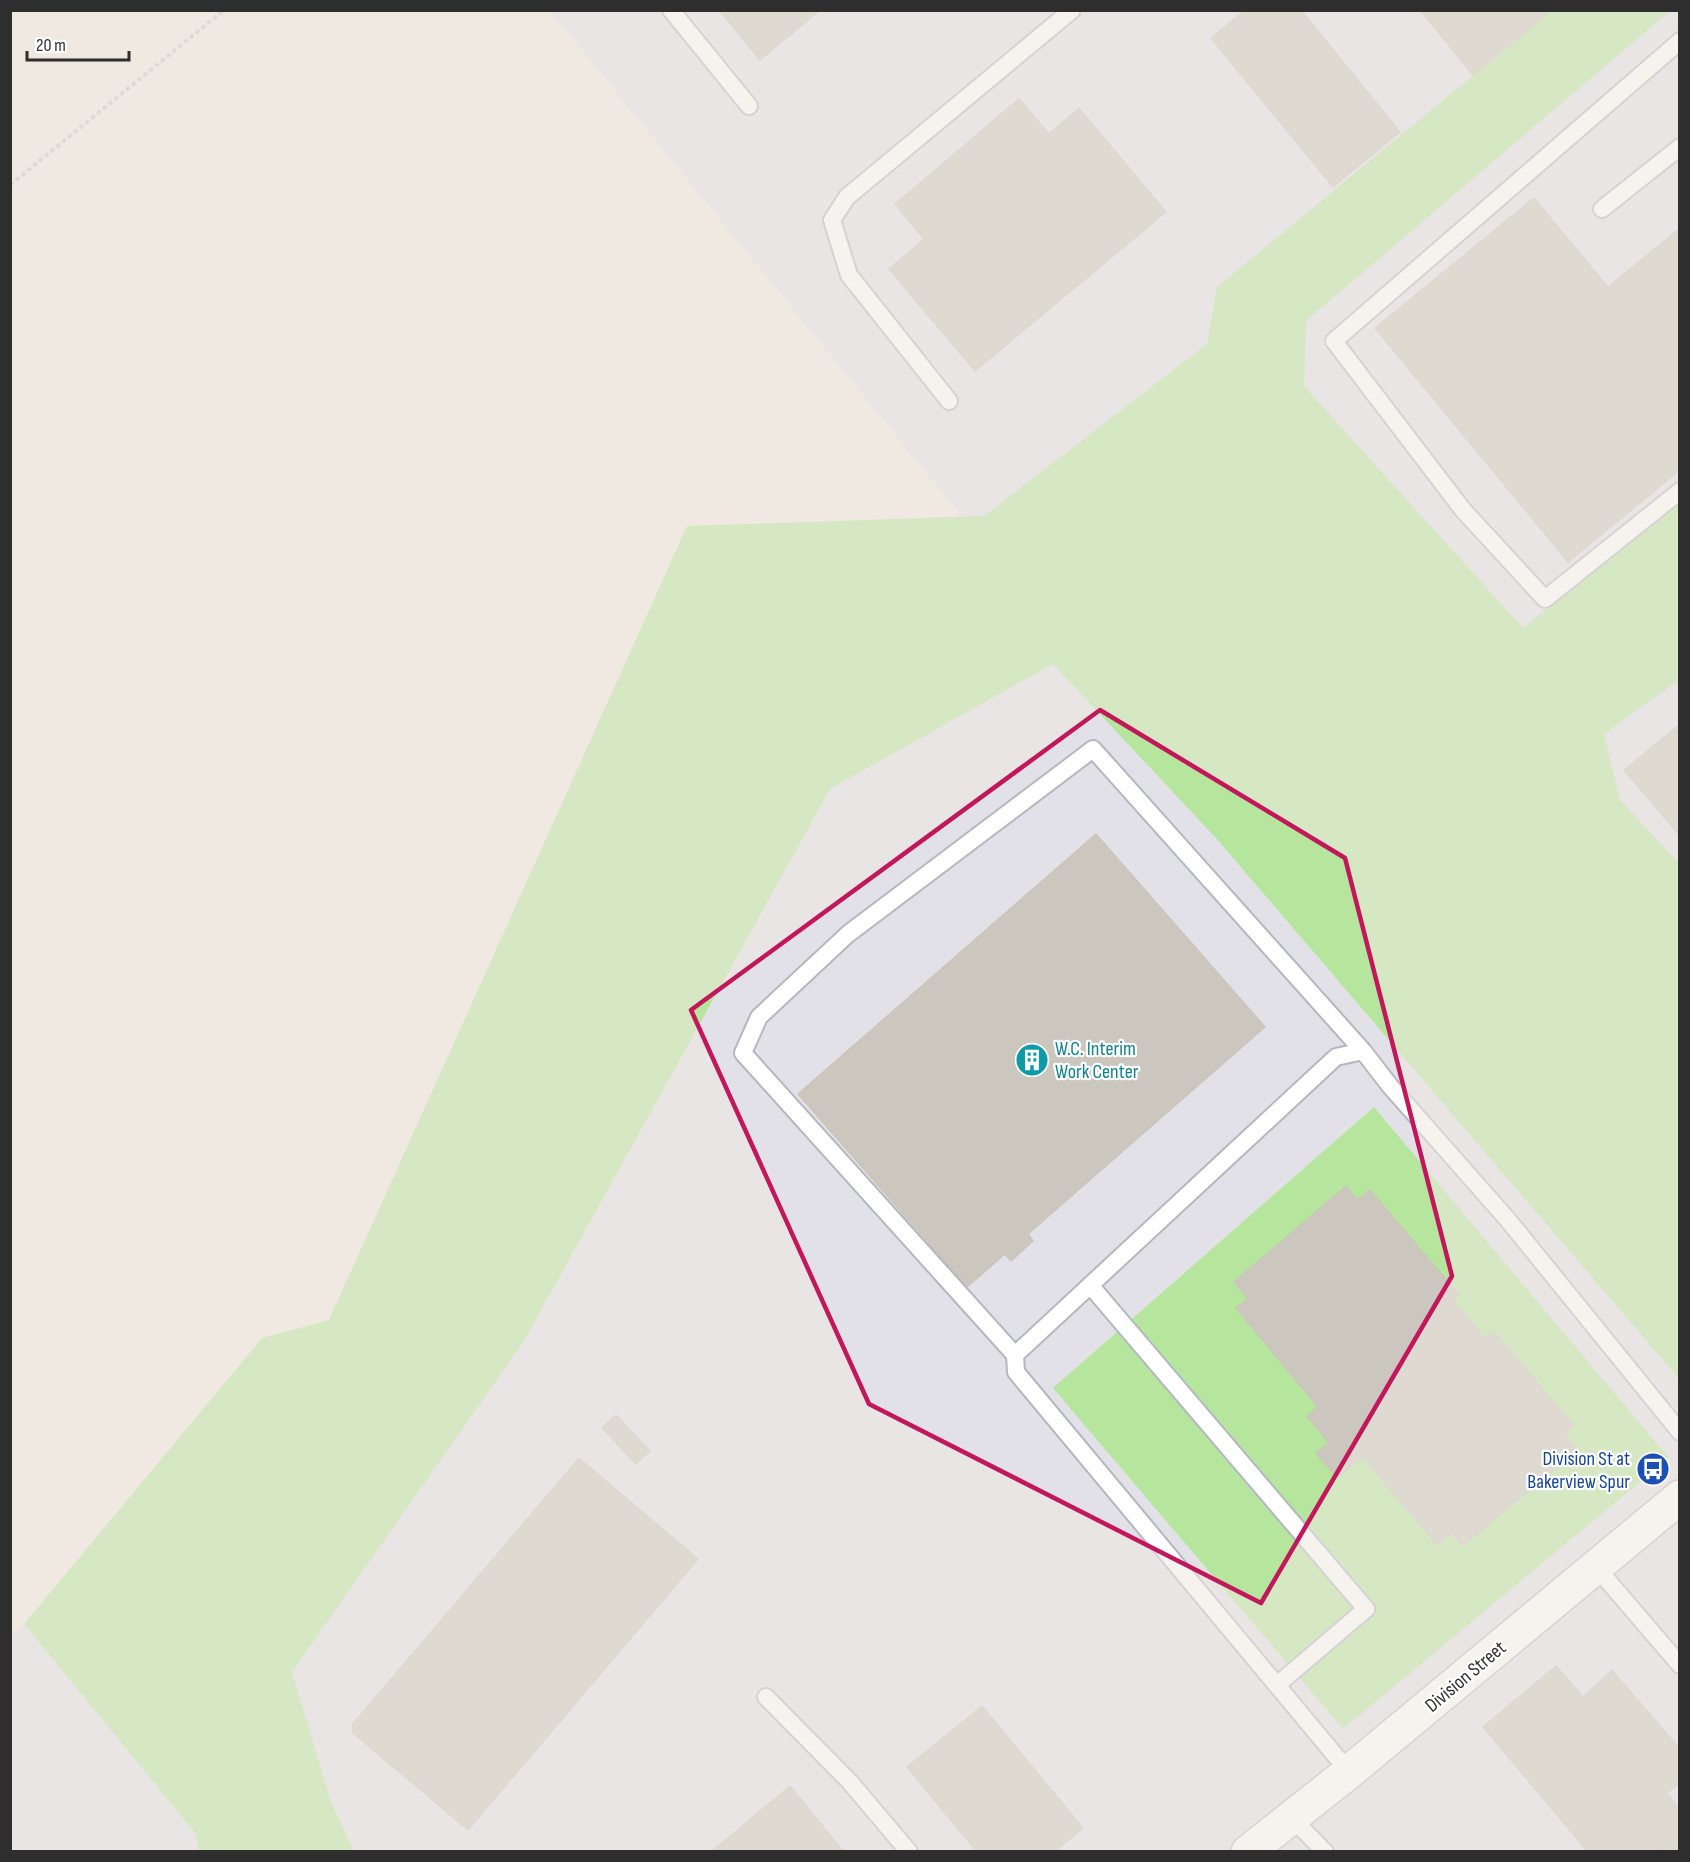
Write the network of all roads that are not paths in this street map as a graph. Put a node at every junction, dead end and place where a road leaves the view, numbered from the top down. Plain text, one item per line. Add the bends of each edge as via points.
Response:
1 (671, 10) edge
2 (1072, 10) edge
3 (1680, 41) edge
4 (749, 106) dead end
5 (1680, 147) edge
6 (1602, 209) dead end
7 (950, 401) dead end
8 (1680, 491) edge
9 (1362, 1051) junction
10 (1090, 1285) junction
11 (1015, 1355) junction
12 (1680, 1432) edge
13 (1680, 1497) edge
14 (1596, 1567) junction
15 (1680, 1665) edge
16 (1277, 1685) junction
17 (766, 1696) dead end
18 (1349, 1772) junction
19 (1292, 1818) junction
20 (909, 1851) edge
21 (1248, 1851) edge
22 (1325, 1851) edge

1 - 4 lane
2 - 7 lane via 847,197 832,220 849,275
3 - 8 lane via 1334,341 1463,510 1545,599
5 - 6 lane
9 - 10 lane via 1336,1057
9 - 11 lane via 1093,749 848,934 759,1017 743,1053
9 - 12 lane via 1508,1220
10 - 11 lane
10 - 16 lane via 1366,1609
11 - 16 lane via 1016,1372
13 - 14 street, Division Street
14 - 15 lane
14 - 18 street, Division Street
16 - 18 lane
17 - 20 lane via 850,1782
18 - 19 street, Division Street
19 - 21 street, Division Street
19 - 22 lane

